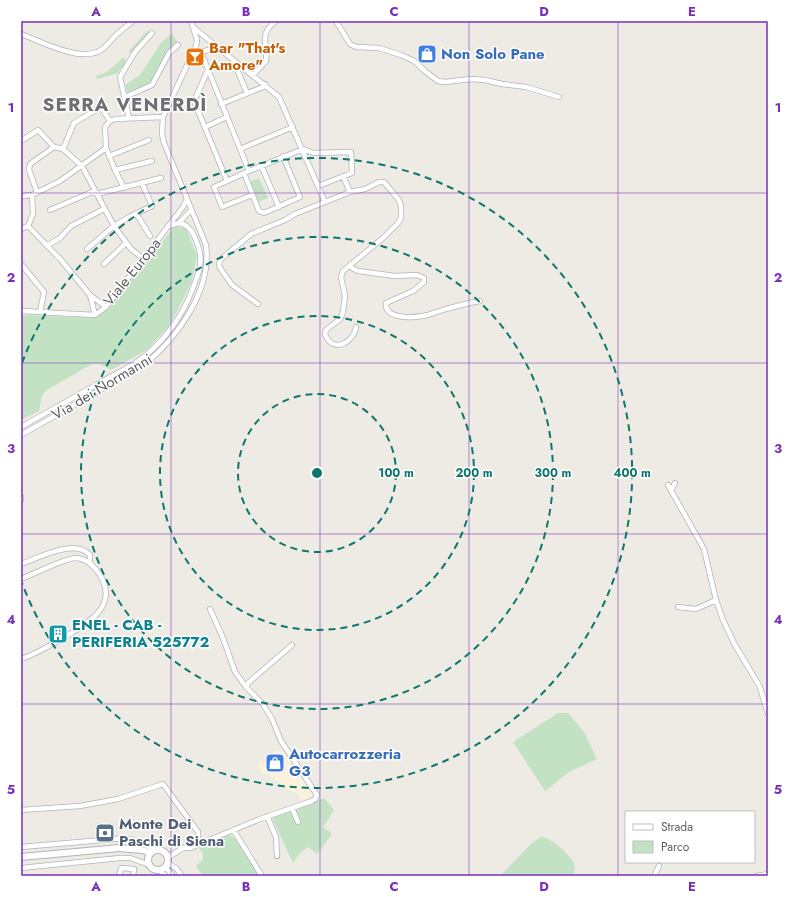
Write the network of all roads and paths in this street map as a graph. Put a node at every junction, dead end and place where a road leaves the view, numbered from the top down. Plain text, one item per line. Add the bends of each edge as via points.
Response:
1 (133, 21) edge
2 (276, 21) edge
3 (336, 21) edge
4 (193, 23) edge
5 (152, 33) dead end
6 (21, 34) edge
7 (178, 45) dead end
8 (215, 45) junction
9 (201, 52) junction
10 (193, 54) junction
11 (232, 58) junction
12 (208, 70) junction
13 (253, 75) junction
14 (265, 84) junction
15 (247, 94) junction
16 (124, 97) junction
17 (559, 97) dead end
18 (221, 104) junction
19 (164, 117) junction
20 (227, 117) junction
21 (129, 118) junction
22 (110, 121) junction
23 (205, 127) junction
24 (292, 127) junction
25 (21, 140) edge
26 (149, 140) dead end
27 (54, 147) junction
28 (106, 148) junction
29 (240, 149) junction
30 (303, 149) junction
31 (63, 150) junction
32 (109, 156) junction
33 (283, 156) junction
34 (152, 161) dead end
35 (262, 165) junction
36 (82, 166) junction
37 (115, 170) junction
38 (249, 170) junction
39 (244, 173) junction
40 (343, 176) junction
41 (162, 178) dead end
42 (227, 181) junction
43 (142, 183) junction
44 (318, 186) junction
45 (124, 188) junction
46 (37, 192) junction
47 (350, 192) junction
48 (97, 194) junction
49 (32, 195) junction
50 (252, 195) junction
51 (21, 196) edge
52 (187, 199) junction
53 (325, 202) junction
54 (279, 207) junction
55 (104, 209) junction
56 (50, 210) dead end
57 (191, 210) junction
58 (136, 214) junction
59 (179, 222) junction
60 (28, 226) junction
61 (114, 226) junction
62 (168, 226) junction
63 (21, 229) edge
64 (150, 236) dead end
65 (126, 243) junction
66 (48, 245) junction
67 (87, 249) dead end
68 (144, 259) junction
69 (21, 264) edge
70 (104, 264) dead end
71 (351, 264) junction
72 (90, 295) junction
73 (480, 301) dead end
74 (258, 304) dead end
75 (106, 307) junction
76 (21, 311) edge
77 (40, 312) junction
78 (95, 315) junction
79 (356, 327) dead end
80 (21, 427) edge
81 (21, 435) edge
82 (675, 483) dead end
83 (668, 485) dead end
84 (671, 491) junction
85 (90, 563) junction
86 (21, 564) edge
87 (21, 579) edge
88 (716, 600) junction
89 (678, 607) dead end
90 (210, 609) dead end
91 (292, 645) dead end
92 (21, 659) edge
93 (246, 687) junction
94 (768, 714) edge
95 (306, 797) dead end
96 (309, 802) junction
97 (292, 808) junction
98 (21, 810) edge
99 (267, 816) junction
100 (298, 822) dead end
101 (234, 830) junction
102 (136, 841) junction
103 (197, 845) junction
104 (21, 847) edge
105 (202, 847) dead end
106 (184, 848) junction
107 (132, 849) junction
108 (150, 851) junction
109 (277, 856) dead end
110 (21, 857) edge
111 (164, 864) junction
112 (150, 865) junction
113 (659, 866) dead end
114 (21, 868) edge
115 (768, 874) edge
116 (119, 876) edge
117 (133, 876) edge
118 (166, 876) edge
119 (173, 876) edge
120 (182, 876) edge
121 (262, 876) edge
122 (654, 876) edge
123 (756, 876) edge

1 - 6 street via 107,46 85,55 68,52
2 - 13 street via 265,33 266,61
3 - 17 street via 350,44 356,47 379,48 401,55 414,61 438,81 485,80 526,87
4 - 8 street
4 - 10 street via 197,40
5 - 16 street via 135,52 120,77
7 - 16 street via 169,54 152,86
8 - 9 street
8 - 11 street
9 - 10 street
9 - 12 street
10 - 19 street
11 - 13 street
11 - 15 street
12 - 18 street
12 - 23 street via 194,101
13 - 14 street
14 - 15 street
14 - 24 street via 279,97
15 - 18 street
16 - 21 street
18 - 20 street
19 - 21 street
19 - 52 street via 164,142
20 - 23 street
20 - 29 street
21 - 22 street via 115,118
22 - 28 street via 105,127
22 - 31 street via 101,106 74,123
23 - 42 street
24 - 29 street
24 - 30 street
25 - 27 street via 38,130
26 - 32 street
27 - 31 street
27 - 46 street via 30,164 29,170
28 - 32 street
28 - 36 street
29 - 38 street
30 - 33 street
30 - 40 street via 314,153 351,152 352,172
30 - 44 street
31 - 36 street
32 - 37 street
33 - 35 street
33 - 54 street via 300,197
34 - 37 street
35 - 38 street
35 - 54 street
36 - 46 street
36 - 48 street
37 - 45 street
38 - 39 street
39 - 42 street
39 - 50 street
40 - 44 street
40 - 47 street
41 - 43 street
42 - 50 street via 214,187 222,207
43 - 45 street
43 - 58 street via 152,206
44 - 53 street
45 - 48 street
46 - 49 street
47 - 53 street
47 - 71 street via 365,189 382,181 397,197 401,206 398,223 384,238
48 - 55 street
48 - 56 street via 92,192
49 - 51 street
49 - 60 street via 33,214
50 - 54 street via 259,211 264,213
52 - 57 street, Via dei Normanni
52 - 62 street, Viale Europa
53 - 74 street via 247,236 220,260 220,268 232,284
55 - 61 street
55 - 66 street via 72,226
57 - 59 street
57 - 81 street, Via dei Normanni via 206,245 206,268 194,303 167,343 144,365
58 - 61 street
58 - 64 street
59 - 62 street
59 - 80 street, Via dei Normanni via 184,223 191,231 200,253 201,265 190,296 167,334 135,363
60 - 63 street
60 - 66 street
61 - 65 street
61 - 67 street
62 - 68 street, Viale Europa
65 - 68 street
65 - 70 street
66 - 72 street
68 - 75 street, Viale Europa
69 - 77 street via 44,292
71 - 73 street via 355,270 364,272 395,276 417,275 424,278 420,287 386,303 389,312 394,315 422,316
71 - 79 street via 341,277 345,296 342,316 326,330 325,334 331,342 340,345 352,337
72 - 75 street
72 - 78 street
75 - 78 street, Viale Europa
76 - 77 street, Viale Europa
77 - 78 street, Viale Europa
82 - 84 street
83 - 84 street
84 - 88 street via 704,549
85 - 86 street via 90,554 77,548 63,549
85 - 87 street via 75,558
85 - 92 street via 106,587 102,608 97,616 61,639
88 - 89 street via 696,609
88 - 94 street via 730,639 760,688
90 - 93 street via 217,621 235,672
91 - 93 street
93 - 96 street via 262,704 272,719 281,741 303,769 317,795
95 - 96 street
96 - 97 street
97 - 99 street
97 - 100 street
98 - 106 street via 80,806 118,798 163,784 198,832 198,839
99 - 101 street
99 - 109 street via 276,837
101 - 103 street
101 - 121 street
102 - 104 street via 126,838
102 - 107 street
102 - 108 street
103 - 105 street
103 - 106 street
106 - 111 street
107 - 108 street
107 - 110 street
108 - 111 street via 158,850 165,854
108 - 112 street
111 - 112 street via 154,869
111 - 118 street
111 - 119 street
111 - 120 street via 176,868
112 - 114 street via 130,858 120,858
113 - 122 street
115 - 123 street
116 - 117 street via 121,868 126,867 134,868

